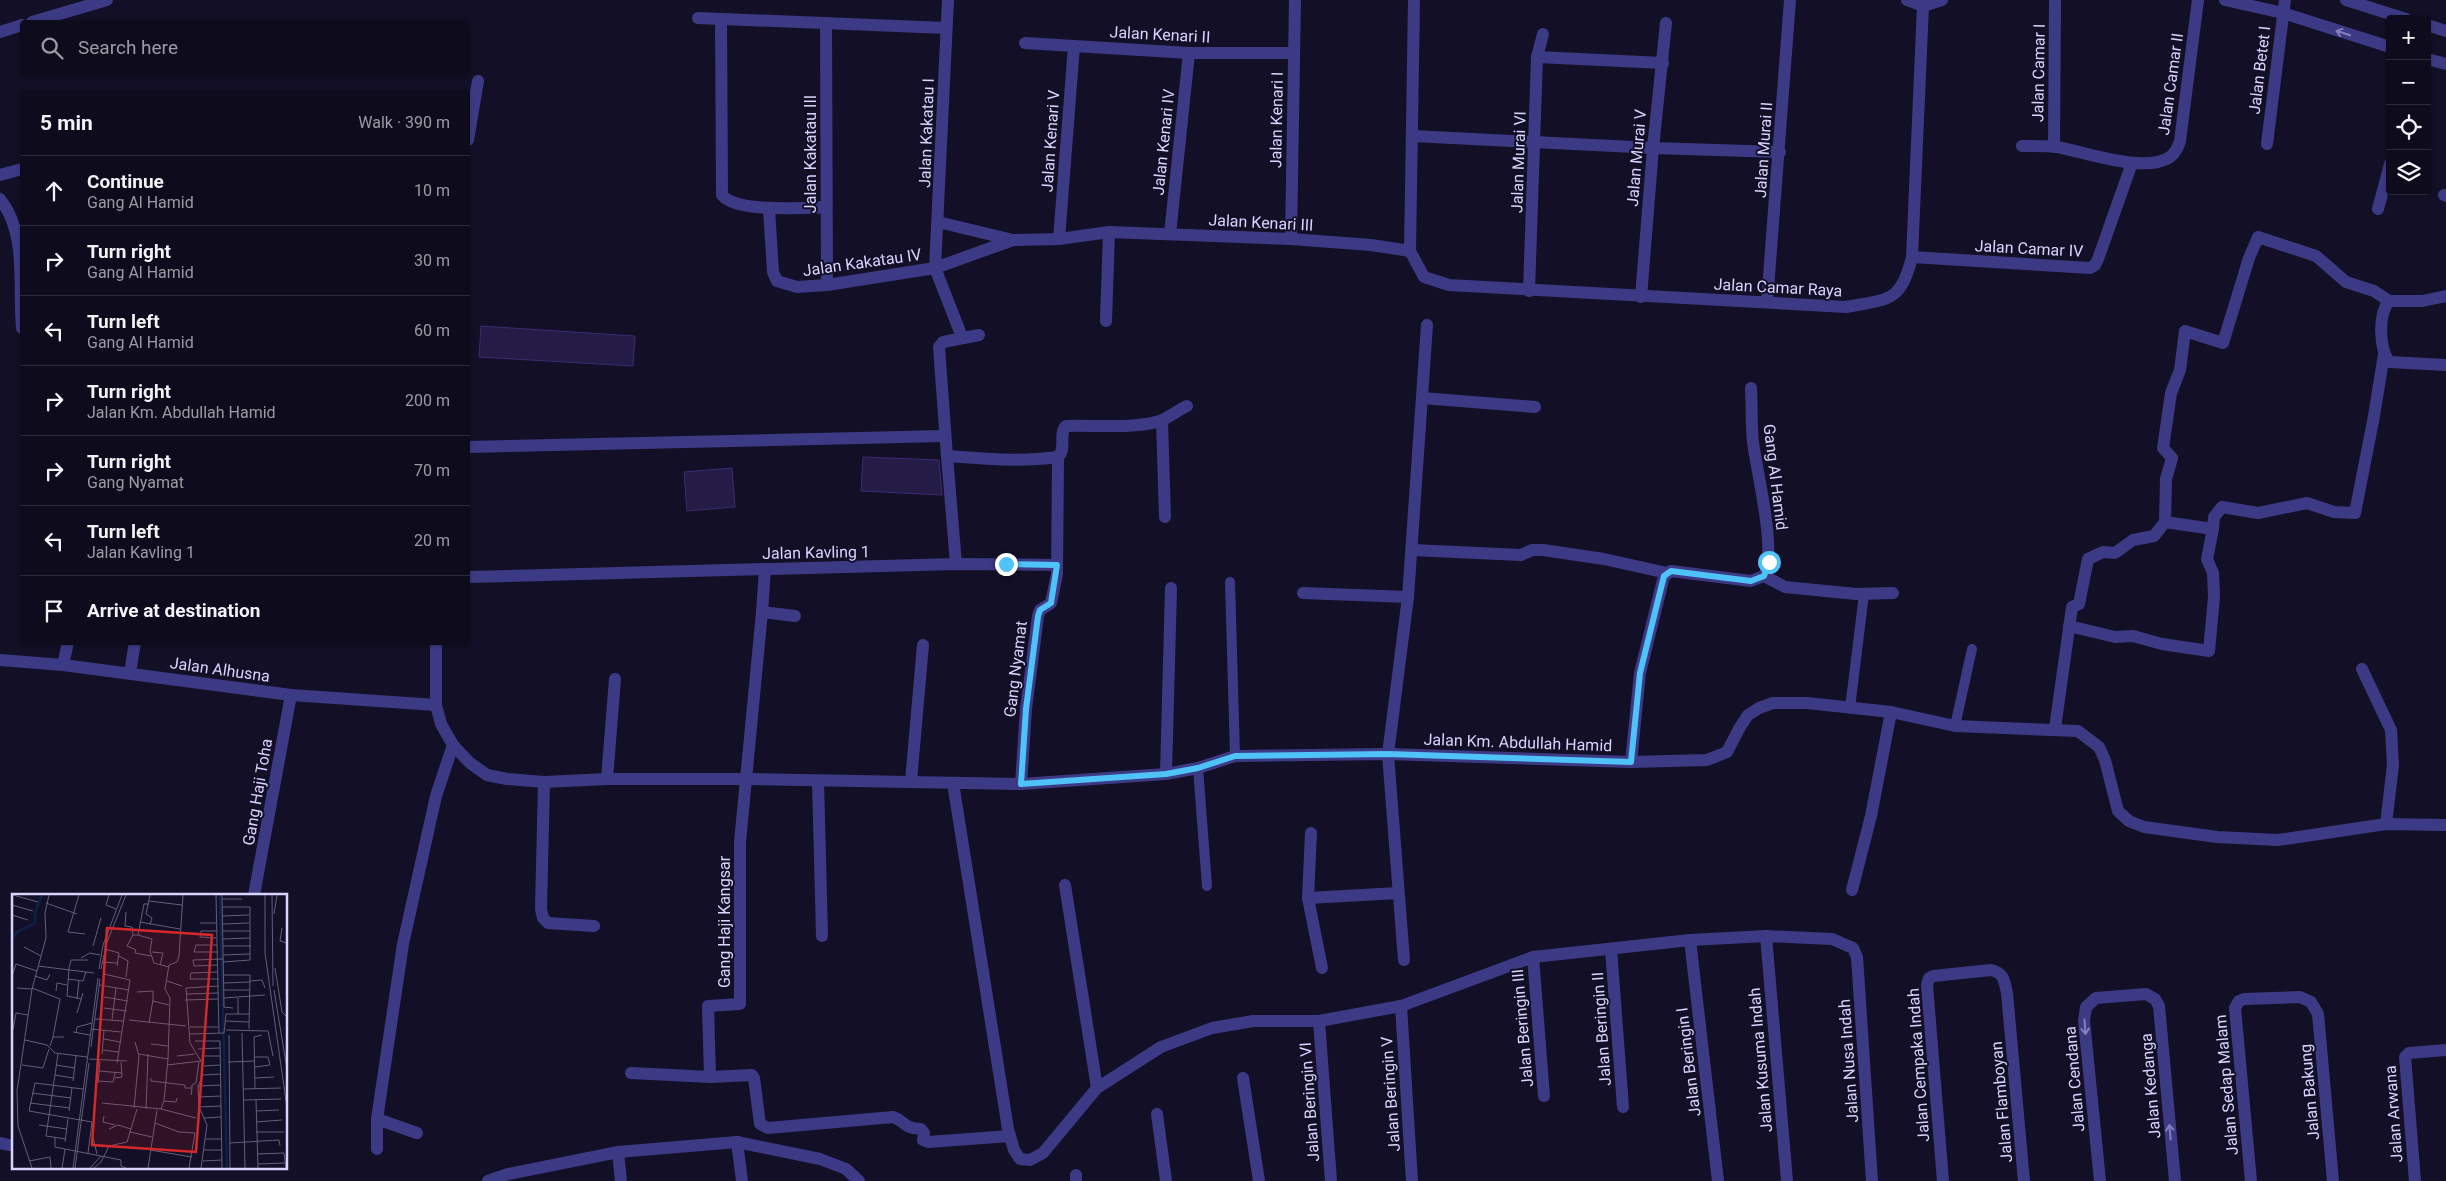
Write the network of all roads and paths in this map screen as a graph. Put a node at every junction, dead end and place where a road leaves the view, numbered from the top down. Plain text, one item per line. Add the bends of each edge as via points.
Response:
1 (107, 0) edge
2 (948, 0) edge
3 (1295, 0) edge
4 (1414, 0) edge
5 (1790, 0) edge
6 (1907, 0) edge
7 (1942, 0) edge
8 (2056, 0) edge
9 (2198, 0) edge
10 (2225, 0) edge
11 (2285, 0) edge
12 (2346, 0) edge
13 (1924, 6) junction
14 (2283, 13) junction
15 (2393, 15) edge
16 (698, 18) dead end
17 (721, 19) junction
18 (39, 20) edge
19 (826, 23) junction
20 (1666, 23) dead end
21 (20, 26) edge
22 (2431, 26) edge
23 (946, 28) junction
24 (2446, 31) edge
25 (0, 32) edge
26 (1543, 34) dead end
27 (1025, 43) dead end
28 (1074, 46) junction
29 (2386, 46) edge
30 (1189, 53) junction
31 (1293, 53) junction
32 (1537, 57) junction
33 (2431, 60) edge
34 (1663, 63) junction
35 (2446, 64) edge
36 (478, 81) dead end
37 (470, 128) edge
38 (1413, 136) junction
39 (1535, 142) junction
40 (2267, 144) dead end
41 (2022, 146) dead end
42 (2054, 147) junction
43 (1653, 148) junction
44 (1780, 152) junction
45 (2132, 163) junction
46 (20, 170) edge
47 (0, 175) edge
48 (2386, 179) edge
49 (0, 199) edge
50 (826, 208) junction
51 (769, 209) junction
52 (2378, 209) dead end
53 (938, 222) junction
54 (1109, 232) junction
55 (1170, 234) junction
56 (1059, 239) junction
57 (1291, 239) junction
58 (1013, 240) junction
59 (1410, 251) junction
60 (1912, 257) junction
61 (935, 268) junction
62 (827, 284) junction
63 (20, 290) edge
64 (1529, 291) junction
65 (2446, 296) edge
66 (1641, 297) junction
67 (2389, 301) junction
68 (1767, 302) junction
69 (1106, 321) dead end
70 (1427, 324) dead end
71 (979, 335) dead end
72 (962, 337) junction
73 (2384, 354) junction
74 (2446, 365) edge
75 (1751, 388) dead end
76 (1422, 398) junction
77 (1187, 406) dead end
78 (1535, 407) dead end
79 (1162, 421) junction
80 (944, 436) junction
81 (470, 447) edge
82 (946, 456) junction
83 (1058, 457) junction
84 (1165, 517) dead end
85 (2165, 522) junction
86 (2213, 529) junction
87 (1412, 550) junction
88 (956, 564) junction
89 (1057, 565) junction
90 (765, 569) junction
91 (1667, 573) junction
92 (1764, 576) junction
93 (470, 577) edge
94 (1230, 582) dead end
95 (1171, 588) dead end
96 (1303, 593) dead end
97 (1864, 594) junction
98 (1893, 594) dead end
99 (1408, 597) junction
100 (762, 612) junction
101 (795, 616) dead end
102 (2069, 626) junction
103 (67, 645) edge
104 (135, 645) edge
105 (436, 645) edge
106 (923, 645) dead end
107 (1972, 649) dead end
108 (0, 660) edge
109 (63, 665) junction
110 (2362, 669) dead end
111 (130, 673) junction
112 (615, 679) dead end
113 (291, 694) junction
114 (436, 705) junction
115 (1850, 708) junction
116 (1891, 712) junction
117 (1955, 726) junction
118 (2055, 728) junction
119 (453, 745) junction
120 (1388, 754) junction
121 (1235, 756) junction
122 (1631, 762) junction
123 (1198, 768) junction
124 (1166, 774) junction
125 (607, 779) junction
126 (746, 779) junction
127 (818, 781) junction
128 (911, 781) junction
129 (544, 782) junction
130 (952, 783) junction
131 (1021, 784) junction
132 (2386, 824) junction
133 (2446, 825) edge
134 (1311, 834) dead end
135 (1065, 885) dead end
136 (1207, 886) dead end
137 (1852, 890) dead end
138 (1398, 893) junction
139 (254, 894) edge
140 (1308, 898) junction
141 (594, 926) dead end
142 (822, 936) dead end
143 (1766, 936) junction
144 (1690, 940) junction
145 (1611, 949) junction
146 (1533, 957) junction
147 (1404, 960) dead end
148 (1322, 968) dead end
149 (2146, 994) joint
150 (2311, 1002) joint
151 (1401, 1006) junction
152 (2010, 1020) joint
153 (1319, 1021) junction
154 (2446, 1050) edge
155 (632, 1073) dead end
156 (710, 1077) junction
157 (1243, 1078) dead end
158 (1097, 1088) junction
159 (1544, 1096) dead end
160 (1623, 1107) dead end
161 (1157, 1114) dead end
162 (377, 1119) junction
163 (417, 1133) dead end
164 (1010, 1136) junction
165 (737, 1142) junction
166 (377, 1150) dead end
167 (618, 1152) junction
168 (508, 1177) edge
169 (488, 1181) edge
170 (621, 1181) edge
171 (742, 1181) edge
172 (859, 1181) edge
173 (1166, 1181) edge
174 (1259, 1181) edge
175 (1331, 1181) edge
176 (1412, 1181) edge
177 (1718, 1181) edge
178 (1787, 1181) edge
179 (1872, 1181) edge
180 (1943, 1181) edge
181 (2024, 1181) edge
182 (2100, 1181) edge
183 (2175, 1181) edge
184 (2251, 1181) edge
185 (2333, 1181) edge
186 (2415, 1181) edge

1 - 18 street
2 - 23 street, Jalan Kakatau I
3 - 31 street, Jalan Kenari I
4 - 38 street
5 - 44 street, Jalan Murai II
6 - 13 street
7 - 13 street
8 - 42 street, Jalan Camar I
9 - 45 street, Jalan Camar II via 2180,141 2176,151 2158,162
10 - 14 street
11 - 14 street, Jalan Betet I
12 - 15 street
13 - 60 street, Jalan Camar Raya
29 -> 14 street
14 - 40 street, Jalan Betet I
16 - 17 street
17 - 19 street
17 - 51 street via 722,196 731,202
19 - 23 street
19 - 50 street, Jalan Kakatau III
20 - 34 street, Jalan Murai V
21 - 25 street
22 - 24 street
23 - 53 street, Jalan Kakatau I
26 - 32 street, Jalan Murai VI
27 - 28 street, Jalan Kenari II
28 - 30 street, Jalan Kenari II
28 - 56 street, Jalan Kenari V
30 - 31 street, Jalan Kenari II
30 - 55 street, Jalan Kenari IV
31 - 57 street, Jalan Kenari I
32 - 34 street
32 - 39 street, Jalan Murai VI
33 - 35 street
34 - 43 street, Jalan Murai V
36 - 37 street
38 - 39 street
38 - 59 street
39 - 43 street
39 - 64 street, Jalan Murai VI
41 - 42 street
42 - 45 street
43 - 44 street
43 - 66 street, Jalan Murai V
44 - 68 street, Jalan Murai II
45 - 60 street, Jalan Camar IV via 2098,259 2090,268
46 - 47 street
48 - 52 street
49 - 63 street via 10,212 17,232
50 - 51 street
50 - 62 street, Jalan Kakatau III
51 - 62 street, Jalan Kakatau IV via 772,272 777,281 797,287
53 - 58 street, Jalan Kenari III
53 - 61 street, Jalan Kakatau I
54 - 55 street, Jalan Kenari III
54 - 56 street, Jalan Kenari III
54 - 69 street
55 - 57 street, Jalan Kenari III
56 - 58 street, Jalan Kenari III
57 - 59 street, Jalan Kenari III
58 - 61 street, Jalan Kenari III
59 - 64 street, Jalan Camar Raya via 1424,277 1449,285
60 - 68 street, Jalan Camar Raya via 1906,280 1894,296 1846,307
61 - 62 street, Jalan Kakatau IV
61 - 72 street
64 - 66 street, Jalan Camar Raya
65 - 67 street via 2422,301
66 - 68 street, Jalan Camar Raya
67 - 73 street via 2384,307
67 - 85 street via 2374,291 2346,282 2316,256 2258,237 2223,343 2185,331 2163,448 2172,458 2166,479
70 - 76 street
71 - 72 street
72 - 80 street via 943,342 938,347
73 - 74 street via 2389,362
73 - 86 street via 2355,514 2334,512 2306,503 2258,513 2222,507 2214,517
75 - 92 street, Gang Al Hamid via 1753,440 1768,545 1769,562
76 - 78 street
76 - 87 street
77 - 79 street via 1170,413
79 - 83 street via 1066,426 1062,452
79 - 84 street
80 - 81 street
80 - 82 street
82 - 83 street via 996,461
82 - 88 street
83 - 89 street
85 - 86 street
85 - 102 street via 2154,536 2133,540 2115,553 2103,552 2088,559 2079,604 2072,607
86 - 102 street via 2207,559 2213,573 2214,597 2209,651 2133,636 2115,637
87 - 91 street via 1521,555 1543,550
87 - 99 street
88 - 89 street, Jalan Kavling 1
88 - 90 street, Jalan Kavling 1
89 - 131 street, Gang Nyamat via 1051,603 1040,610 1038,616 1026,709
90 - 93 street, Jalan Kavling 1
90 - 100 street
91 - 92 street via 1751,581
91 - 122 street via 1662,580 1640,673
92 - 97 street via 1785,587
94 - 121 lane
95 - 124 street
96 - 99 street
97 - 98 street
97 - 115 lane
99 - 120 street
100 - 101 street
100 - 126 street
102 - 118 street
103 - 109 street
104 - 111 street
105 - 114 street, Jalan Km. Abdullah Hamid
106 - 128 street
107 - 117 lane
108 - 109 street, Jalan Alhusna
109 - 111 street, Jalan Alhusna
110 - 132 street via 2391,730 2393,765
111 - 113 street, Jalan Alhusna
112 - 125 street
113 - 114 street, Jalan Alhusna
113 - 139 street, Gang Haji Toha
114 - 119 street, Jalan Km. Abdullah Hamid via 441,724
115 - 116 street, Jalan Km. Abdullah Hamid
115 - 122 street, Jalan Km. Abdullah Hamid via 1773,703 1748,715 1727,752 1718,757
116 - 117 street, Jalan Km. Abdullah Hamid
116 - 137 street via 1871,816
117 - 118 street, Jalan Km. Abdullah Hamid
118 - 132 street, Jalan Km. Abdullah Hamid via 2078,731 2099,747 2118,811 2144,827 2217,837 2278,840
119 - 129 street, Jalan Km. Abdullah Hamid via 487,775
119 - 162 street via 436,796 403,944
120 - 121 street, Jalan Km. Abdullah Hamid
120 - 122 street, Jalan Km. Abdullah Hamid
120 - 138 street
121 - 123 street, Jalan Km. Abdullah Hamid
123 - 124 street, Jalan Km. Abdullah Hamid
123 - 136 lane
124 - 131 street, Jalan Km. Abdullah Hamid
125 - 126 street, Jalan Km. Abdullah Hamid
125 - 129 street, Jalan Km. Abdullah Hamid
126 - 127 street, Jalan Km. Abdullah Hamid
126 - 156 street, Gang Haji Kangsar via 740,842 740,1004 708,1006
127 - 128 street, Jalan Km. Abdullah Hamid
127 - 142 street
128 - 130 street, Jalan Km. Abdullah Hamid
129 - 141 street via 544,918 548,923
130 - 131 street, Jalan Km. Abdullah Hamid
130 - 164 street
132 - 133 street, Jalan Km. Abdullah Hamid
134 - 140 street
135 - 158 street
138 - 140 street
138 - 147 street
140 - 148 street
143 - 144 street
143 - 178 street, Jalan Kusuma Indah
143 - 179 street, Jalan Nusa Indah via 1832,939 1853,948 1857,956
144 - 145 street
144 - 177 street, Jalan Beringin I
145 - 146 street
145 - 160 street, Jalan Beringin II
146 - 151 street
146 - 159 street, Jalan Beringin III
149 -> 182 street, Jalan Cendana via 2096,998 2086,1007 2084,1021
183 -> 149 street, Jalan Kedanga via 2159,1006
150 - 184 street, Jalan Sedap Malam via 2300,997 2244,999 2236,1004
150 - 185 street, Jalan Bakung via 2318,1014
151 - 153 street
151 - 176 street, Jalan Beringin V
152 - 180 street, Jalan Cempaka Indah via 2000,972 1976,970 1929,978 1926,985
152 - 181 street, Jalan Flamboyan
153 - 158 street via 1253,1021 1212,1028 1161,1047
153 - 175 street, Jalan Beringin VI
154 - 186 street, Jalan Arwana via 2409,1053 2404,1057
155 - 156 street
156 - 164 street via 752,1075 760,1124 768,1128 893,1117 908,1128 921,1129 926,1142
157 - 174 street
158 - 164 street via 1043,1153 1030,1160 1020,1159
161 - 173 street
162 - 163 street
162 - 166 street
165 - 167 street
165 - 171 street
165 - 172 street via 820,1159 846,1168
167 - 168 street
167 - 170 street
168 - 169 street

